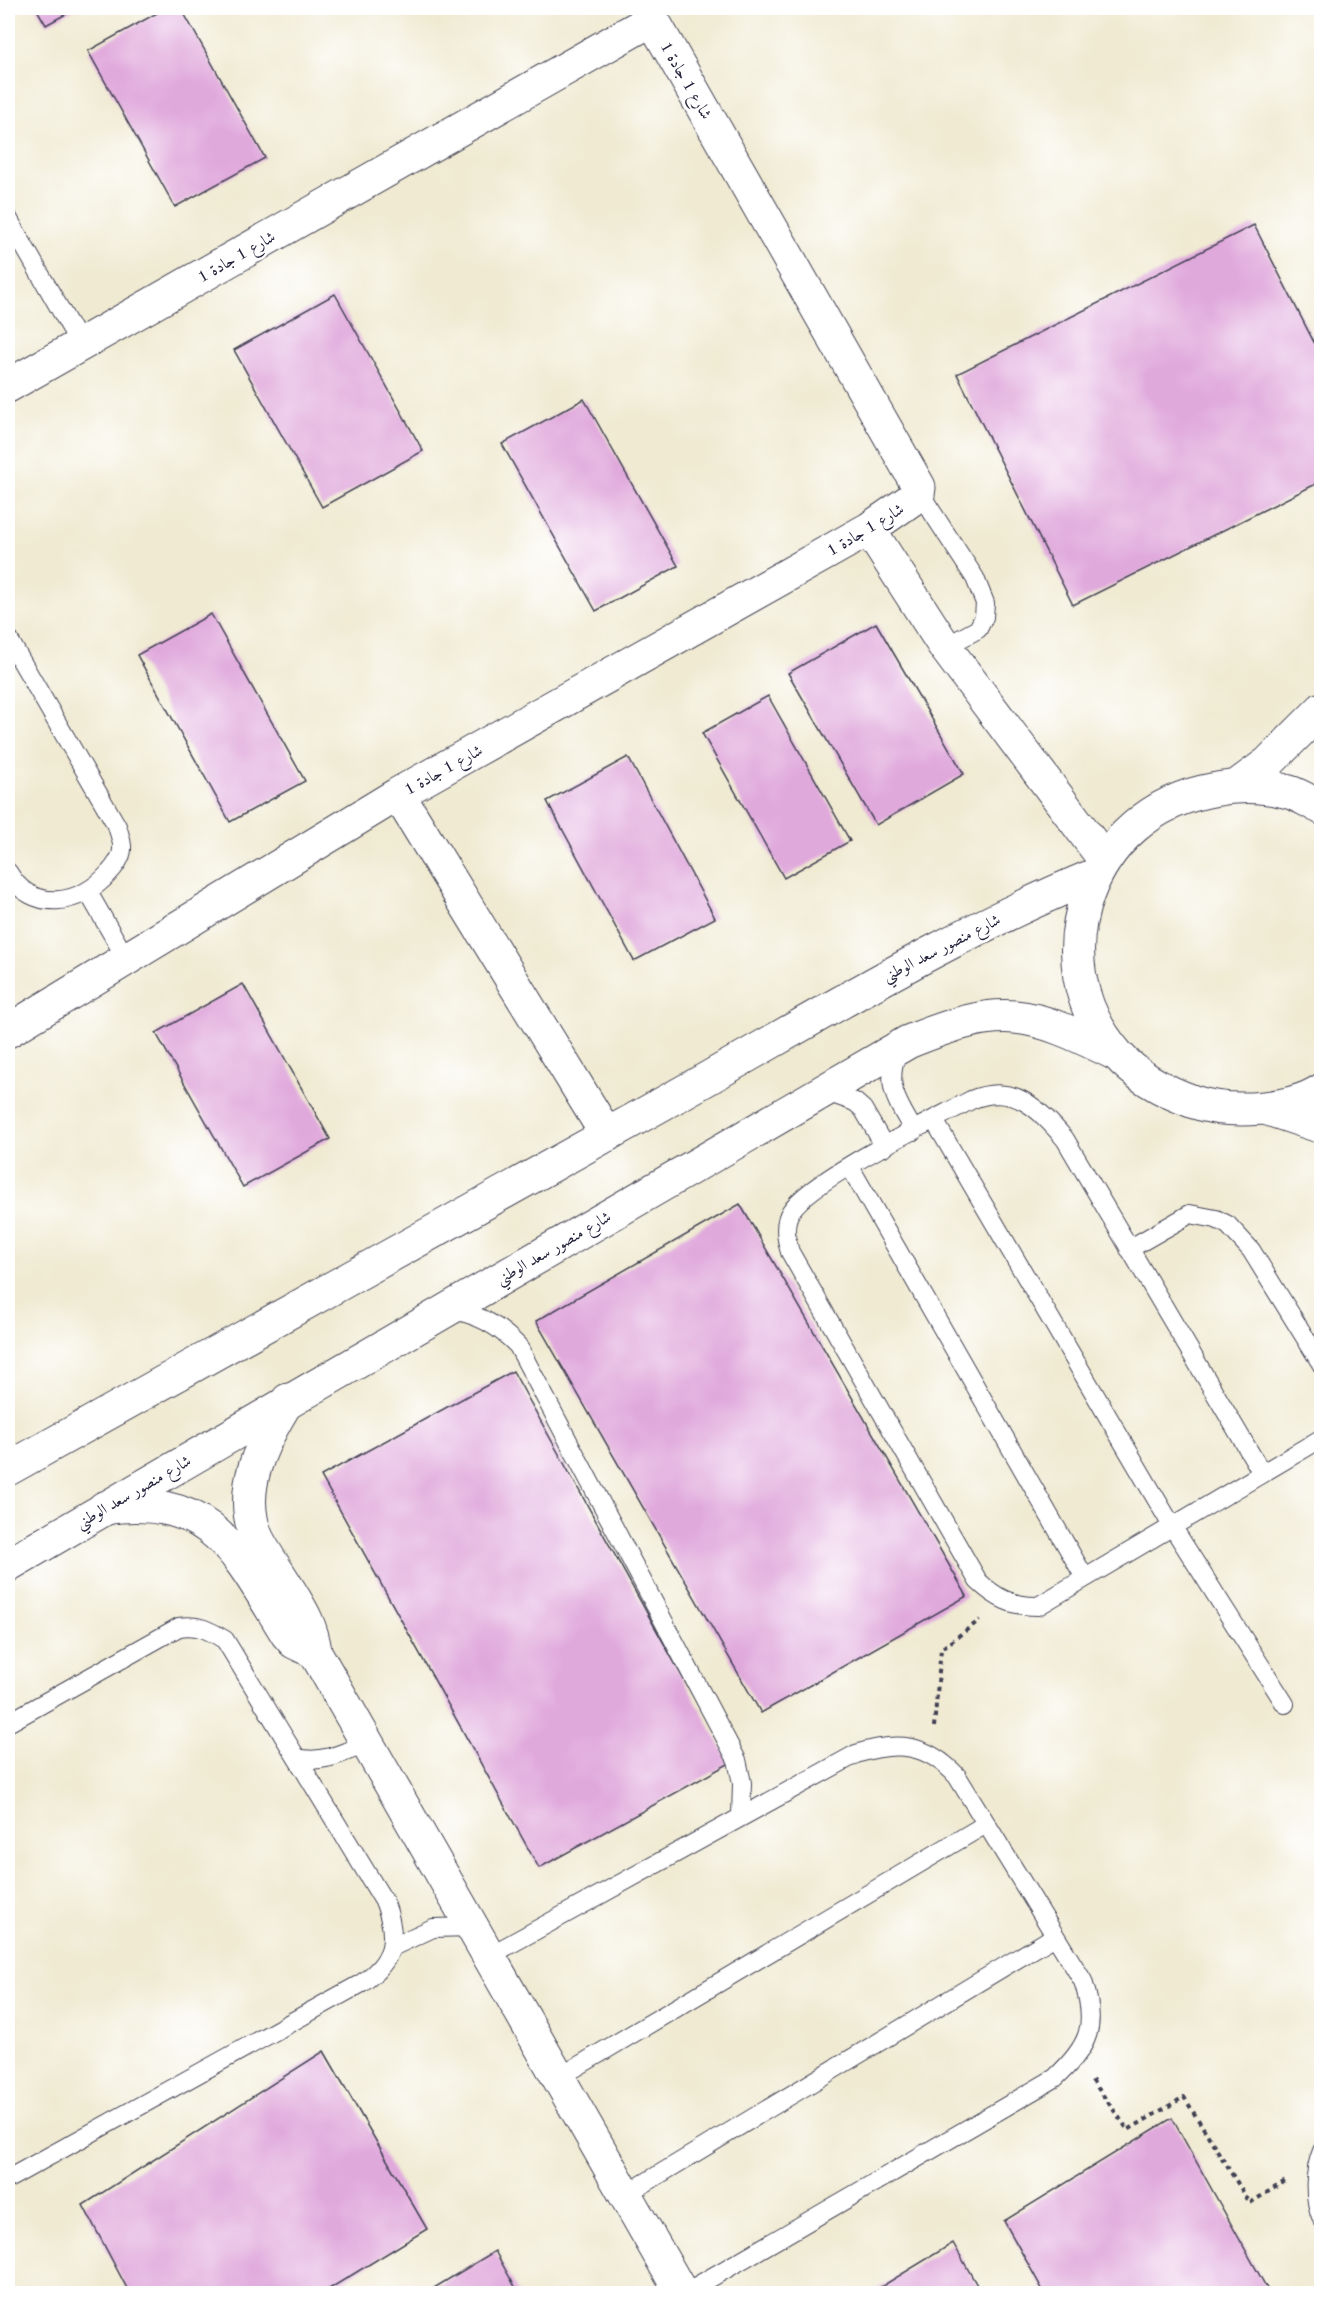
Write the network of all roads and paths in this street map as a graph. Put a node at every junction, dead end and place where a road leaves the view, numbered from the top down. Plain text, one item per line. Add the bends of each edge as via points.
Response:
1 (649, 13) edge
2 (8, 218) edge
3 (80, 344) junction
4 (8, 386) edge
5 (919, 492) junction
6 (869, 529) junction
7 (8, 638) edge
8 (945, 647) junction
9 (1322, 709) edge
10 (1238, 785) junction
11 (398, 794) junction
12 (1322, 808) edge
13 (1099, 867) junction
14 (8, 872) edge
15 (88, 892) junction
16 (127, 960) junction
17 (8, 1031) edge
18 (898, 1048) junction
19 (1118, 1055) junction
20 (1322, 1090) edge
21 (824, 1091) junction
22 (1268, 1109) junction
23 (934, 1120) junction
24 (1322, 1126) edge
25 (914, 1131) junction
26 (607, 1135) junction
27 (885, 1148) junction
28 (850, 1167) junction
29 (1130, 1249) junction
30 (445, 1310) junction
31 (1322, 1365) edge
32 (288, 1400) junction
33 (1322, 1438) edge
34 (8, 1469) edge
35 (1262, 1473) junction
36 (105, 1508) junction
37 (1172, 1526) junction
38 (8, 1565) edge
39 (1085, 1578) junction
40 (1005, 1602) junction
41 (315, 1652) junction
42 (1285, 1704) dead end
43 (8, 1723) edge
44 (367, 1743) junction
45 (931, 1754) junction
46 (297, 1758) junction
47 (741, 1817) junction
48 (986, 1824) junction
49 (472, 1927) junction
50 (1055, 1936) junction
51 (392, 1947) junction
52 (489, 1956) junction
53 (1076, 2058) junction
54 (558, 2078) junction
55 (1320, 2156) edge
56 (8, 2179) edge
57 (625, 2195) junction
58 (1322, 2219) edge
59 (682, 2294) edge

1 - 3 street, شارع 1 جادة 1
1 - 5 street, شارع 1 جادة 1
2 - 3 lane
3 - 4 street, شارع 1 جادة 1
5 - 6 street, شارع 1 جادة 1 via 916,498
5 - 8 lane via 975,578 985,603 978,629
6 - 8 street
6 - 11 street, شارع 1 جادة 1
7 - 15 lane via 117,826 123,849 114,868
8 - 13 street
9 - 10 street via 1268,763
10 - 12 street via 1289,792
10 - 13 street via 1186,795 1140,820
11 - 16 street, شارع 1 جادة 1
11 - 26 street, شارع 1 جادة 1
13 - 19 street via 1080,921 1079,968 1092,1014
13 - 26 street, شارع منصور سعد الوطني via 903,965
14 - 15 lane via 28,894 44,900 62,902
15 - 16 lane
16 - 17 street, شارع 1 جادة 1
18 - 19 street, شارع منصور سعد الوطني via 949,1025 987,1016 1021,1016 1069,1031
18 - 21 street, شارع منصور سعد الوطني
18 - 25 lane via 892,1065 892,1090
19 - 22 street via 1161,1090 1213,1109
20 - 22 street
21 - 27 lane via 862,1108
21 - 30 street, شارع منصور سعد الوطني
22 - 24 street
23 - 25 lane
23 - 29 lane via 986,1094 1029,1103 1065,1139
23 - 37 lane
25 - 27 lane
26 - 34 street, شارع منصور سعد الوطني
27 - 28 lane
28 - 39 lane
28 - 40 lane via 811,1190 789,1214 790,1251 978,1581
29 - 31 lane via 1190,1214 1228,1225 1251,1250
29 - 35 lane
30 - 32 street, شارع منصور سعد الوطني
30 - 47 lane via 480,1317 518,1346 737,1760 742,1783
32 - 36 street, شارع منصور سعد الوطني
32 - 41 street via 267,1434 253,1472 251,1515 257,1538 309,1622
33 - 35 lane
35 - 37 lane
36 - 38 street, شارع منصور سعد الوطني
36 - 41 street via 152,1505 175,1510 210,1528 226,1540 286,1634
37 - 39 lane
37 - 42 lane
39 - 40 lane via 1038,1606
40 - 45 path via 940,1649
41 - 44 street
43 - 46 lane via 159,1637 193,1625 225,1640
44 - 46 lane via 325,1760
44 - 49 street
45 - 47 lane via 907,1746 881,1746 856,1754
45 - 48 lane via 957,1776
46 - 51 lane via 385,1903 393,1927
47 - 52 lane
48 - 50 lane
48 - 54 lane
49 - 51 lane via 432,1928
49 - 52 street
50 - 53 lane via 1083,1981 1091,2005 1090,2031
50 - 57 lane
51 - 56 lane via 381,1970 362,1983
52 - 54 street
53 - 55 path via 1128,2130 1184,2097 1250,2203
53 - 59 lane via 1055,2078
54 - 57 street
55 - 58 lane via 1316,2186
57 - 59 street

